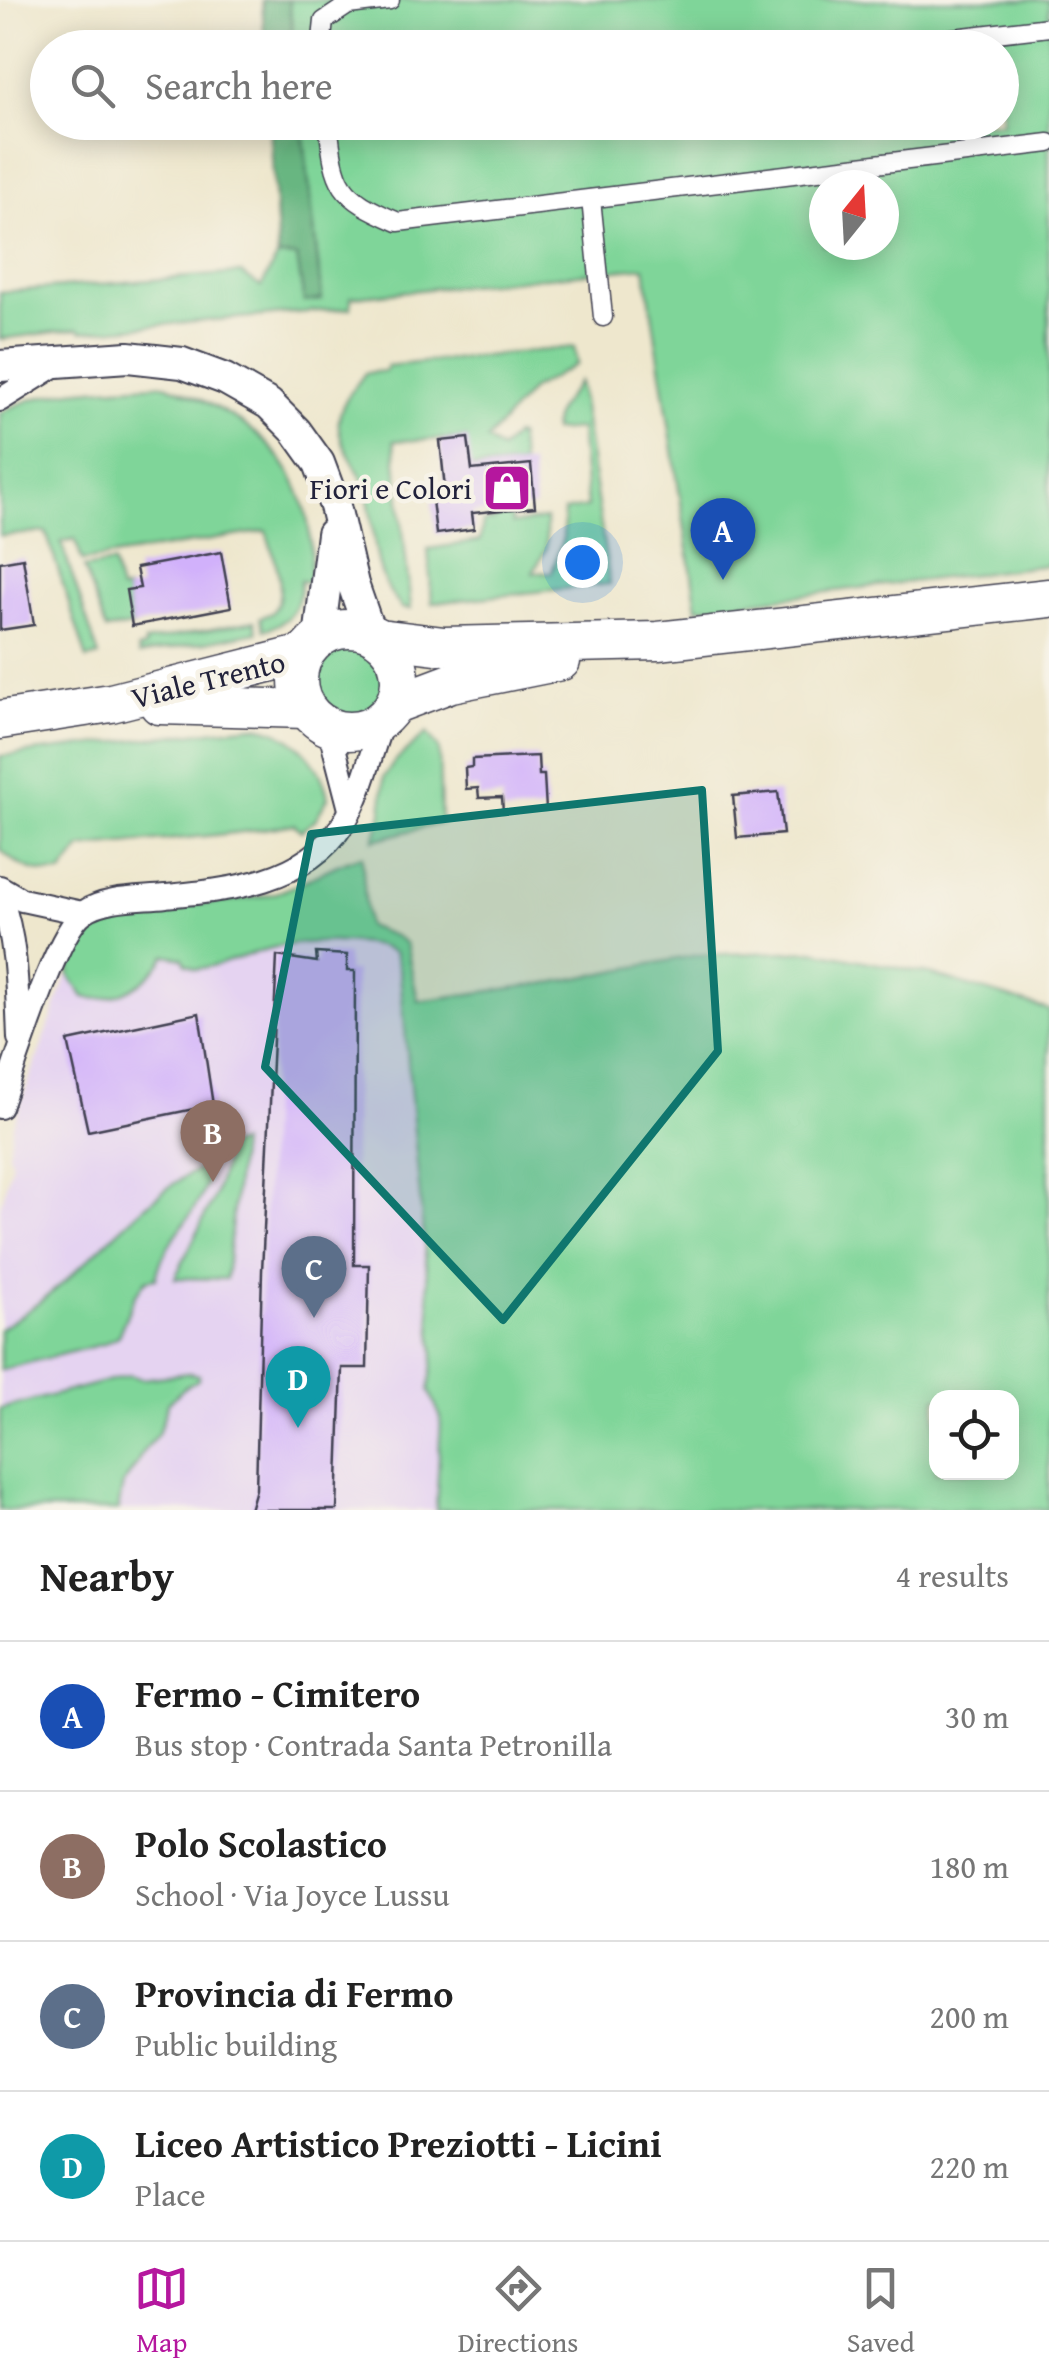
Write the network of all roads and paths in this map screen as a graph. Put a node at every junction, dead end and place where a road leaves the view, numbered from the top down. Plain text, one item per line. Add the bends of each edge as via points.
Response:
1 (390, 0) edge
2 (1049, 27) edge
3 (323, 30) edge
4 (1019, 30) edge
5 (330, 140) edge
6 (1049, 143) edge
7 (591, 199) junction
8 (604, 317) dead end
9 (62, 362) junction
10 (0, 366) edge
11 (0, 400) edge
12 (335, 506) junction
13 (1049, 598) edge
14 (374, 636) junction
15 (658, 641) junction
16 (312, 646) junction
17 (111, 703) junction
18 (390, 711) junction
19 (318, 718) junction
20 (0, 720) edge
21 (350, 809) junction
22 (0, 887) edge
23 (0, 895) edge
24 (82, 913) junction
25 (20, 1052) junction
26 (0, 1107) edge

1 - 3 street via 348,5 324,21
2 - 4 street
5 - 7 street via 333,171 358,204 398,222
6 - 7 street
7 - 8 street
9 - 10 street
9 - 11 street
9 - 12 street via 128,357 182,363 225,379 269,404 296,432 318,463
12 - 14 street via 353,584
12 - 16 street
13 - 15 main road
14 - 15 main road, Viale Trento via 444,646
14 - 16 main road, Viale Trento via 343,629
14 - 18 main road via 398,665 400,684
15 - 18 main road, Viale Trento via 450,683
16 - 17 main road, Viale Trento
16 - 19 main road, Viale Trento via 297,678 299,693
17 - 19 main road, Viale Trento
17 - 20 main road, Viale Trento
18 - 19 main road, Viale Trento via 368,728 346,732
18 - 21 street
19 - 21 street
21 - 24 street via 320,852 279,876 225,890 106,902
22 - 24 street via 22,900
23 - 25 street via 16,964
24 - 25 street via 56,954
25 - 26 street

